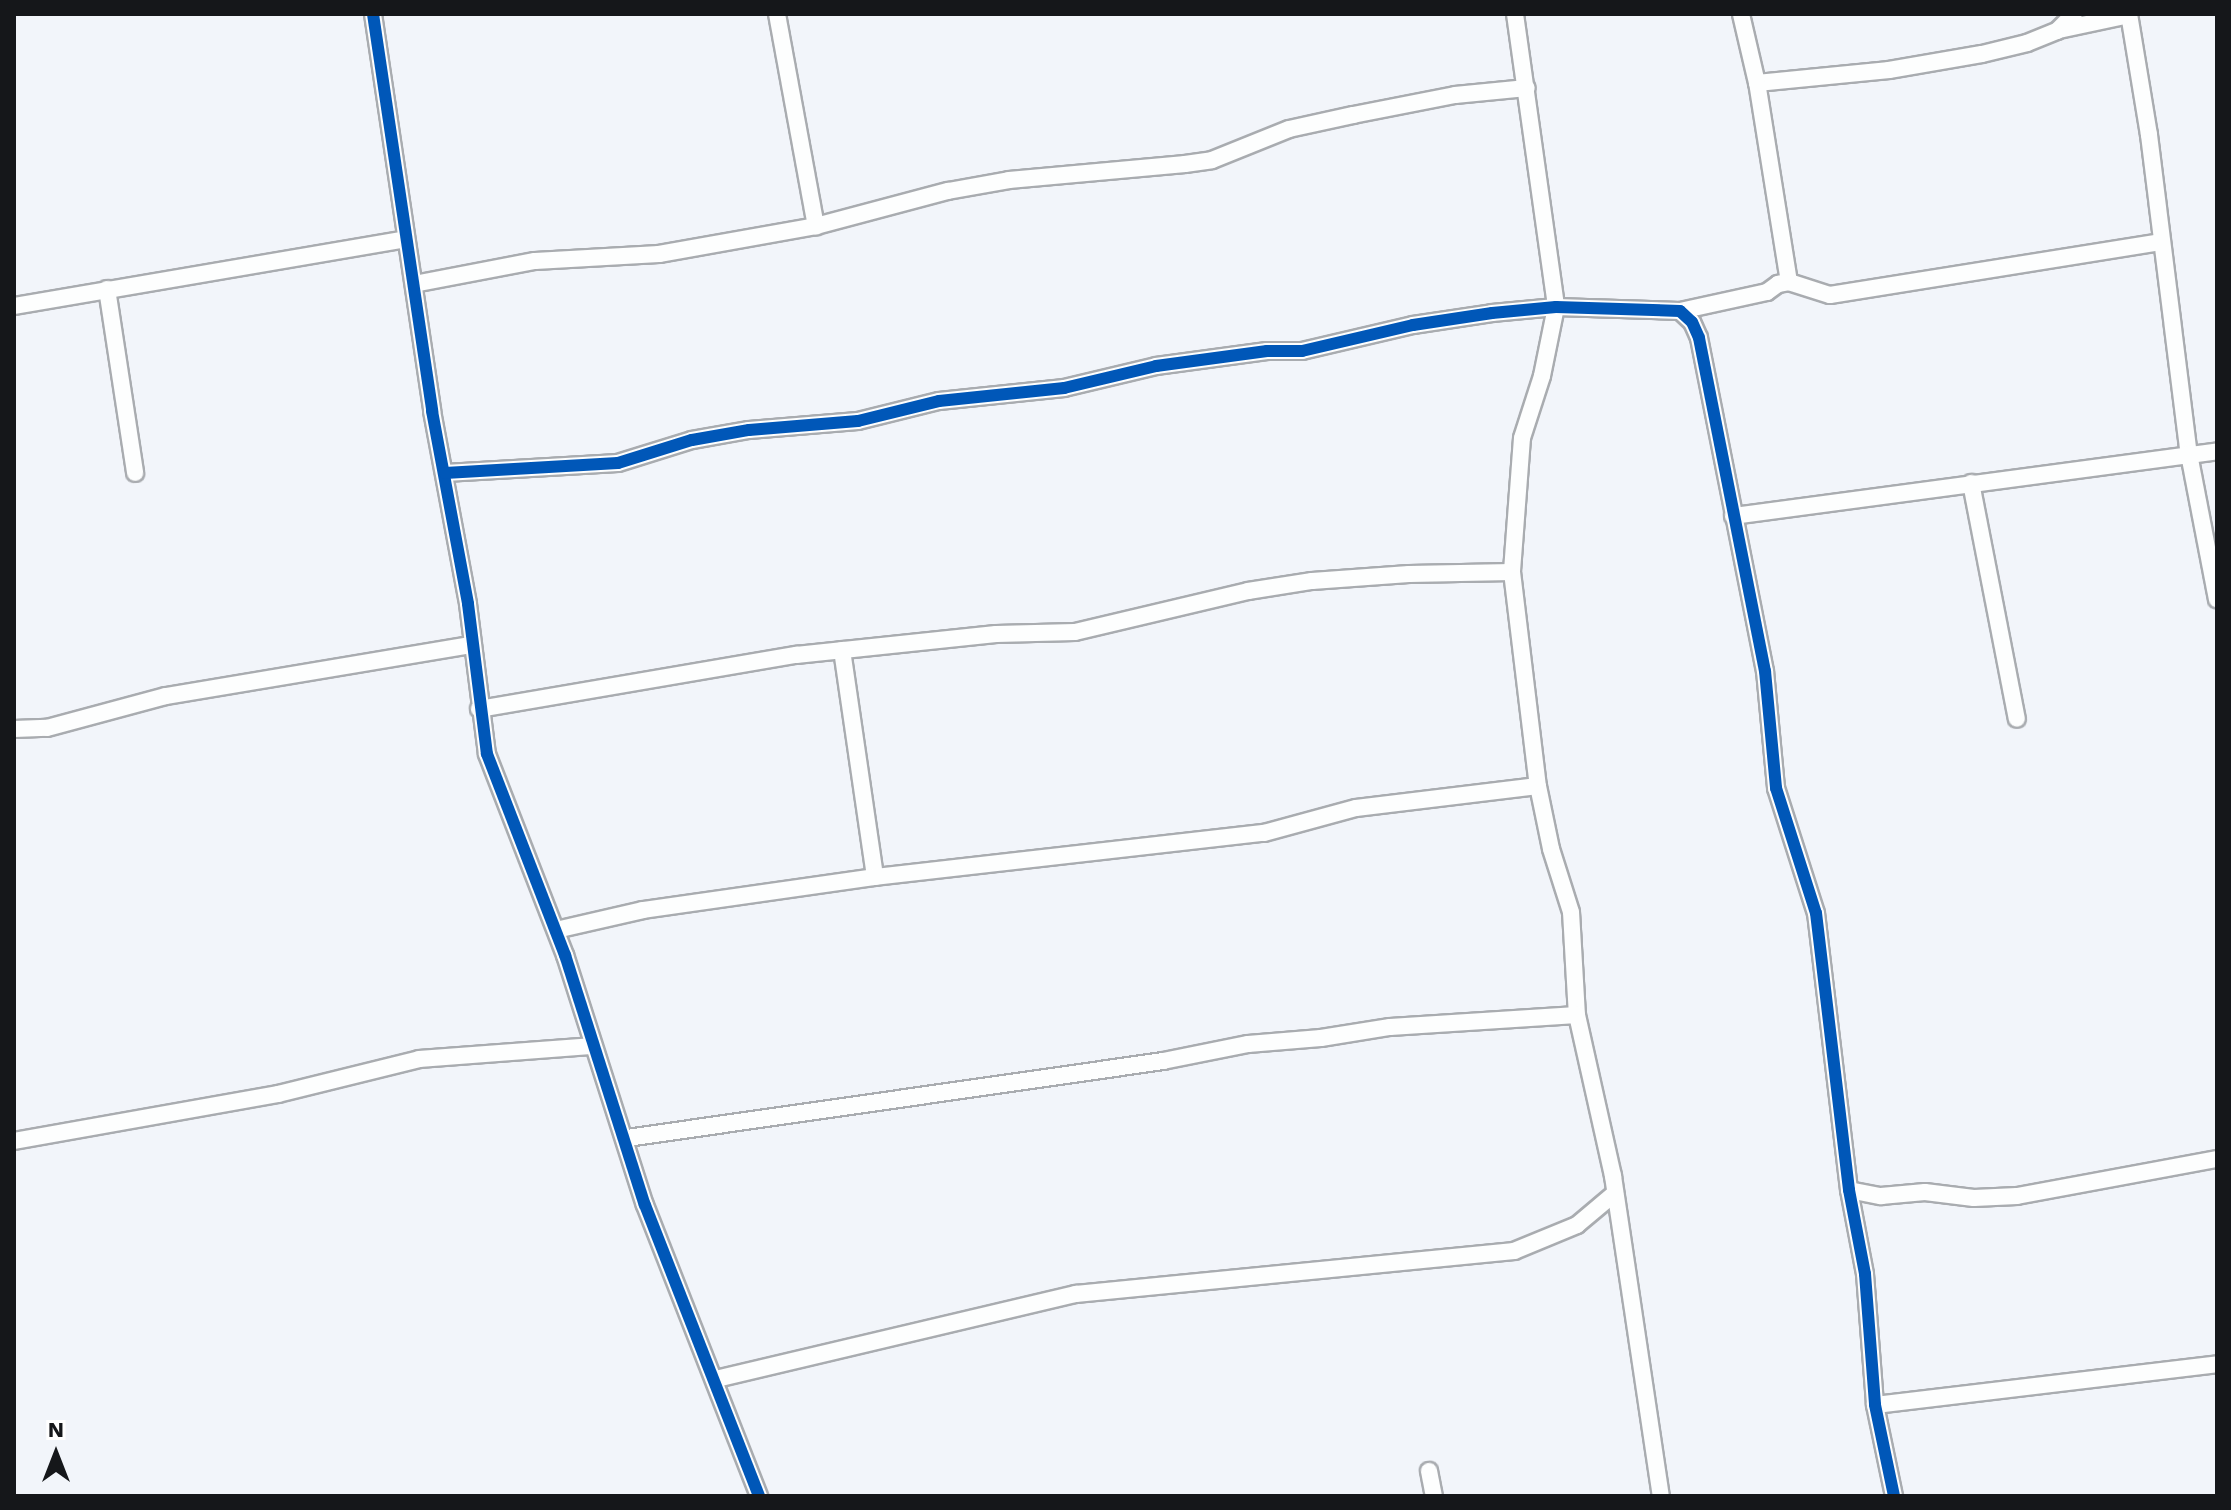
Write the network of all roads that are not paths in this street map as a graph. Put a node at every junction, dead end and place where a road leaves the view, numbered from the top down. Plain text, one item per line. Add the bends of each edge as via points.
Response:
1 (373, 14) edge
2 (777, 14) edge
3 (1515, 14) edge
4 (1741, 14) edge
5 (2074, 14) edge
6 (2129, 14) edge
7 (2057, 31) junction
8 (1757, 83) junction
9 (1527, 88) junction
10 (816, 226) junction
11 (405, 239) junction
12 (2162, 242) junction
13 (1789, 282) junction
14 (414, 284) junction
15 (107, 289) junction
16 (14, 306) edge
17 (1556, 307) junction
18 (1680, 311) junction
19 (2217, 451) edge
20 (2189, 454) junction
21 (135, 473) dead end
22 (445, 473) junction
23 (1971, 483) junction
24 (1733, 516) junction
25 (1512, 572) junction
26 (2217, 599) edge
27 (472, 645) junction
28 (842, 650) junction
29 (479, 709) junction
30 (2017, 719) dead end
31 (14, 729) edge
32 (1538, 786) junction
33 (875, 877) junction
34 (556, 930) junction
35 (1577, 1015) junction
36 (591, 1046) junction
37 (627, 1138) junction
38 (14, 1141) edge
39 (2217, 1159) edge
40 (1849, 1190) junction
41 (1615, 1193) junction
42 (2217, 1364) edge
43 (716, 1379) junction
44 (1875, 1405) junction
45 (1429, 1471) dead end
46 (759, 1496) edge
47 (1434, 1496) edge
48 (1661, 1496) edge
49 (1894, 1496) edge

1 - 11 street
2 - 10 street
3 - 9 street
4 - 8 street
5 - 7 street
6 - 7 street
6 - 12 street
7 - 8 street via 2027,43 1934,63
8 - 13 street
9 - 10 street via 1455,95 1302,126 1212,160 1009,180
9 - 17 street
10 - 14 street via 659,254 535,261
11 - 14 street
11 - 15 street
12 - 13 street via 1830,295
12 - 20 street
13 - 18 street via 1767,292
14 - 22 street
15 - 16 street
15 - 21 street
17 - 18 street
17 - 22 street via 1435,321 1302,351 1156,366 1064,388 939,401 847,422 749,430 692,440 618,463
17 - 25 street via 1522,438
18 - 24 street via 1699,338
19 - 20 street
20 - 23 street
20 - 26 street
22 - 27 street
23 - 24 street
23 - 30 street
24 - 40 street via 1765,671 1779,799 1816,913
25 - 28 street via 1312,581 1075,632 996,634
25 - 32 street
27 - 29 street
27 - 31 street via 166,696 47,728
28 - 29 street
28 - 33 street
29 - 34 street via 487,754 507,812
32 - 33 street via 1356,808 1264,833
32 - 35 street via 1571,912
33 - 34 street via 643,910
34 - 36 street
35 - 37 street via 1390,1027 1248,1044 1163,1061
35 - 41 street
36 - 37 street
36 - 38 street via 419,1059 278,1094
37 - 43 street via 645,1205
39 - 40 street via 2017,1196 1881,1196
40 - 44 street via 1865,1274
41 - 43 street via 1577,1225 1514,1251 1076,1294
41 - 48 street
42 - 44 street
43 - 46 street
44 - 49 street
45 - 47 street

